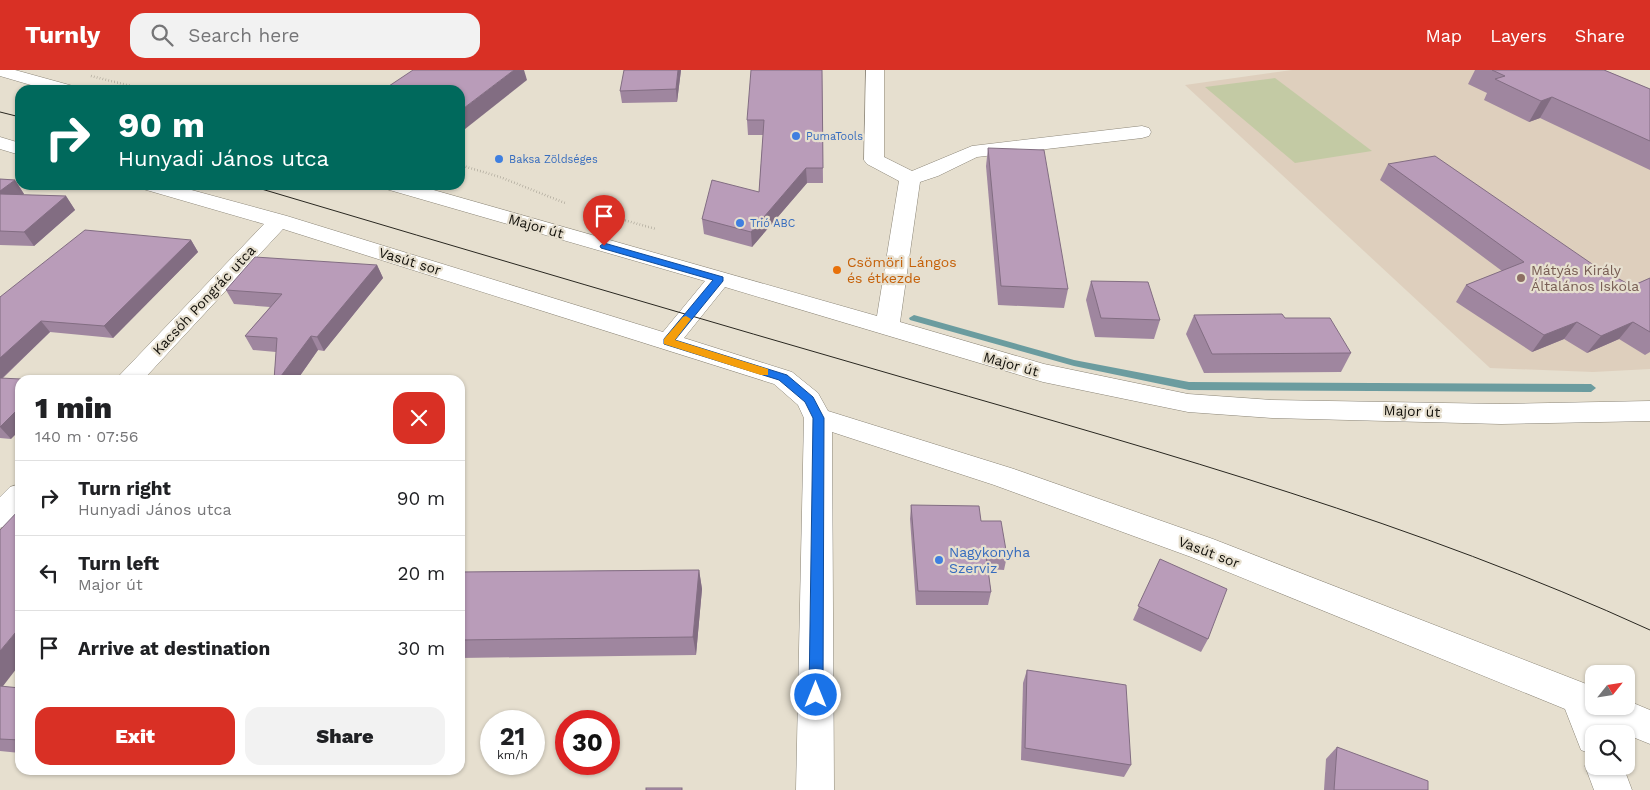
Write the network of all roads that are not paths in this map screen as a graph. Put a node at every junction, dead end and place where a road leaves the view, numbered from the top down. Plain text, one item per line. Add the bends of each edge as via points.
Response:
1 (0, 70) edge
2 (52, 70) edge
3 (874, 70) edge
4 (32, 80) junction
5 (50, 85) edge
6 (1142, 132) dead end
7 (0, 143) edge
8 (15, 148) edge
9 (910, 178) junction
10 (168, 190) edge
11 (410, 190) edge
12 (279, 220) junction
13 (719, 279) junction
14 (887, 328) junction
15 (668, 342) junction
16 (133, 375) edge
17 (1650, 411) edge
18 (818, 418) junction
19 (15, 500) edge
20 (0, 516) edge
21 (1585, 701) edge
22 (1620, 715) edge
23 (1650, 727) edge
24 (1607, 775) edge
25 (815, 790) edge
26 (1613, 790) edge

1 - 4 street
2 - 4 street
3 - 9 street via 874,160
4 - 5 street
6 - 9 street via 972,152 931,172
7 - 8 street
9 - 14 street
10 - 12 street, Vasút sor
11 - 13 street, Major út
12 - 15 street, Vasút sor
12 - 16 street, Kacsóh Pongrác utca
13 - 14 street, Major út
13 - 15 street
14 - 17 street, Major út via 1043,373 1188,403 1272,409 1501,414
15 - 18 street, Vasút sor via 783,378 810,400
18 - 21 street, Vasút sor via 1004,477 1202,548
18 - 25 street
19 - 20 street
22 - 23 street, Vasút sor
24 - 26 street

